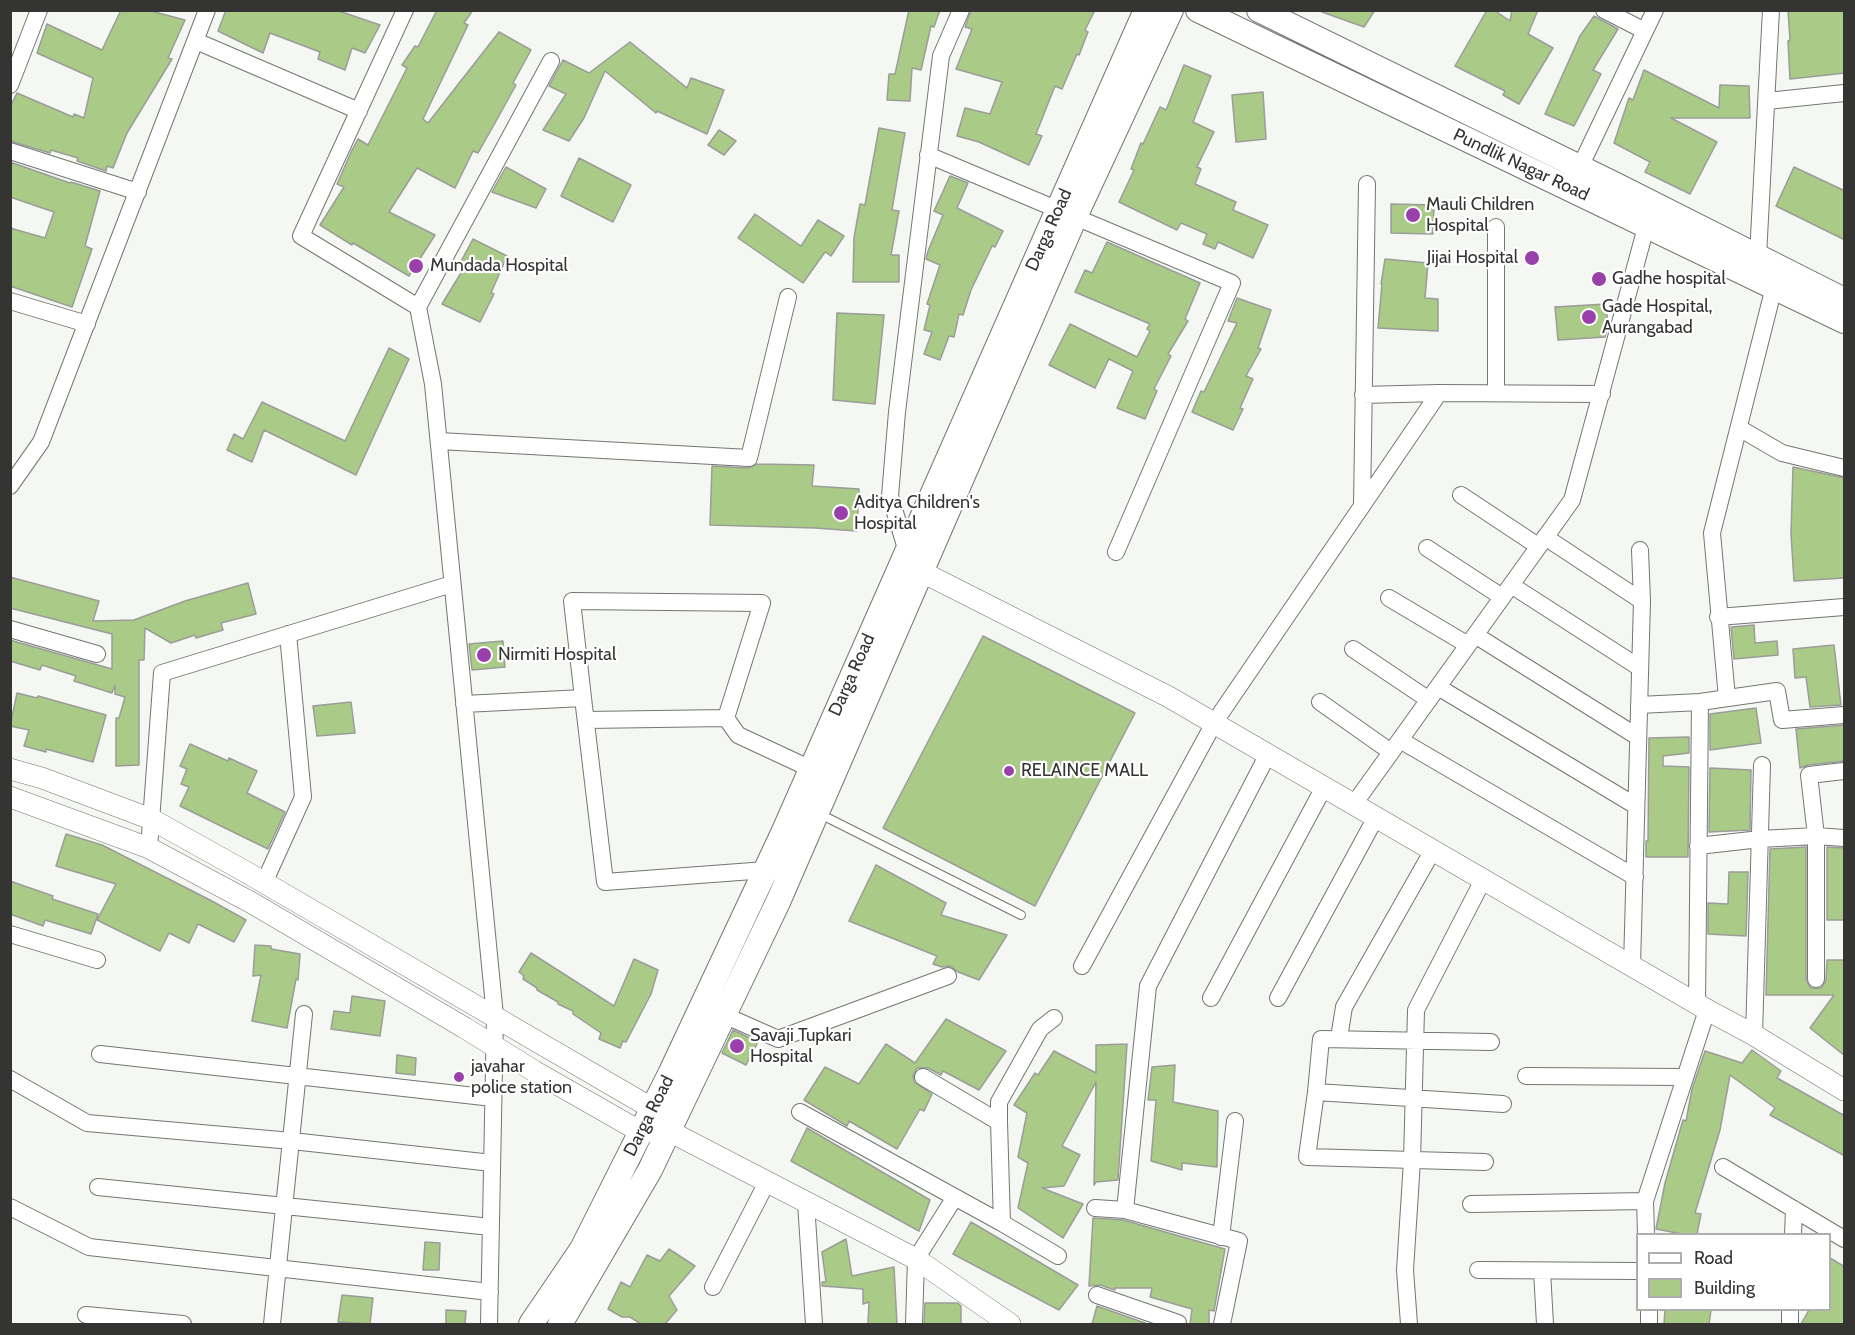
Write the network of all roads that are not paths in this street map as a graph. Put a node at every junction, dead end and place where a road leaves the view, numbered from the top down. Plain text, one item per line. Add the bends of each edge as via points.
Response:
1 (39, 10) edge
2 (207, 10) edge
3 (405, 10) edge
4 (961, 10) edge
5 (1146, 10) edge
6 (1171, 10) edge
7 (1198, 10) edge
8 (1259, 10) edge
9 (1604, 10) edge
10 (1655, 10) edge
11 (1771, 10) edge
12 (1645, 31) junction
13 (196, 41) junction
14 (551, 62) dead end
15 (10, 85) edge
16 (1414, 86) junction
17 (1845, 93) edge
18 (1767, 101) junction
19 (1403, 109) junction
20 (359, 111) junction
21 (10, 151) edge
22 (928, 155) junction
23 (1580, 167) junction
24 (1367, 184) dead end
25 (138, 192) junction
26 (1067, 214) junction
27 (1650, 214) junction
28 (1496, 227) dead end
29 (1753, 265) junction
30 (1774, 287) junction
31 (788, 297) dead end
32 (1845, 300) edge
33 (10, 301) edge
34 (418, 307) junction
35 (1845, 321) edge
36 (87, 324) junction
37 (1439, 393) junction
38 (1496, 393) junction
39 (1602, 394) junction
40 (1363, 395) junction
41 (1739, 428) junction
42 (439, 441) junction
43 (1845, 468) edge
44 (10, 486) edge
45 (1461, 495) dead end
46 (1362, 506) junction
47 (1542, 542) junction
48 (1427, 548) dead end
49 (1640, 550) dead end
50 (1116, 552) dead end
51 (906, 553) junction
52 (922, 572) junction
53 (452, 584) junction
54 (1506, 591) junction
55 (1389, 598) dead end
56 (1642, 601) junction
57 (1845, 607) edge
58 (1718, 616) junction
59 (10, 629) edge
60 (288, 634) junction
61 (1471, 640) junction
62 (1353, 650) dead end
63 (97, 654) dead end
64 (1640, 668) junction
65 (1433, 694) junction
66 (583, 698) junction
67 (1727, 698) junction
68 (1320, 702) dead end
69 (1700, 702) junction
70 (464, 705) junction
71 (1639, 705) junction
72 (1845, 715) edge
73 (726, 718) junction
74 (586, 720) junction
75 (1214, 723) junction
76 (1638, 737) junction
77 (1396, 746) junction
78 (1268, 754) junction
79 (1762, 765) dead end
80 (10, 769) edge
81 (811, 769) junction
82 (1845, 771) edge
83 (1324, 787) junction
84 (10, 797) edge
85 (1354, 804) junction
86 (1636, 806) junction
87 (818, 812) junction
88 (1376, 817) junction
89 (151, 819) junction
90 (1816, 836) junction
91 (1845, 838) edge
92 (1760, 839) junction
93 (1698, 846) junction
94 (149, 848) junction
95 (1433, 850) junction
96 (765, 870) junction
97 (1635, 877) junction
98 (788, 878) junction
99 (1483, 880) junction
100 (264, 883) junction
101 (1021, 915) dead end
102 (10, 934) edge
103 (97, 960) dead end
104 (1082, 966) dead end
105 (1632, 966) junction
106 (948, 976) dead end
107 (1815, 980) dead end
108 (1211, 998) dead end
109 (1278, 998) dead end
110 (1702, 1007) junction
111 (304, 1014) dead end
112 (724, 1015) junction
113 (495, 1016) junction
114 (1054, 1018) dead end
115 (1754, 1035) junction
116 (1339, 1038) junction
117 (1415, 1042) junction
118 (1491, 1042) dead end
119 (494, 1046) junction
120 (100, 1054) dead end
121 (299, 1076) junction
122 (1526, 1076) dead end
123 (923, 1077) dead end
124 (1685, 1077) junction
125 (12, 1084) edge
126 (1845, 1090) edge
127 (1316, 1092) junction
128 (493, 1098) junction
129 (1414, 1100) junction
130 (1503, 1104) dead end
131 (653, 1109) junction
132 (800, 1112) dead end
133 (1235, 1121) dead end
134 (999, 1122) junction
135 (669, 1131) junction
136 (641, 1132) junction
137 (292, 1141) junction
138 (1412, 1161) junction
139 (1485, 1162) dead end
140 (492, 1163) junction
141 (1723, 1167) dead end
142 (767, 1182) junction
143 (98, 1187) dead end
144 (955, 1197) junction
145 (1645, 1201) junction
146 (806, 1203) junction
147 (1471, 1204) dead end
148 (285, 1206) junction
149 (10, 1207) edge
150 (1095, 1208) dead end
151 (1794, 1209) junction
152 (1125, 1210) junction
153 (1002, 1223) junction
154 (491, 1227) junction
155 (1646, 1233) edge
156 (1793, 1233) edge
157 (1221, 1237) junction
158 (1845, 1239) edge
159 (1058, 1256) dead end
160 (916, 1259) junction
161 (278, 1269) junction
162 (1478, 1270) dead end
163 (1542, 1271) junction
164 (1636, 1271) edge
165 (713, 1287) dead end
166 (490, 1292) junction
167 (1096, 1295) dead end
168 (86, 1315) dead end
169 (183, 1324) edge
170 (272, 1324) edge
171 (489, 1324) edge
172 (531, 1324) edge
173 (560, 1324) edge
174 (814, 1324) edge
175 (914, 1324) edge
176 (1010, 1324) edge
177 (1178, 1324) edge
178 (1222, 1324) edge
179 (1409, 1324) edge
180 (1545, 1324) edge

1 - 15 street
2 - 13 street
3 - 20 street
4 - 22 street via 941,56
5 - 26 main road, Darga Road
6 - 26 main road, Darga Road
7 - 19 main road, Pundlik Nagar Road
8 - 16 main road, Pundlik Nagar Road
9 - 12 street
10 - 12 street
11 - 18 street
12 - 23 street
13 - 20 street
13 - 25 street
14 - 34 street
16 - 19 main road
16 - 23 main road, Pundlik Nagar Road
17 - 18 street
18 - 29 street
19 - 27 main road, Pundlik Nagar Road
20 - 34 street via 301,236
21 - 25 street
22 - 26 street
22 - 51 street via 890,496
23 - 27 main road, Pundlik Nagar Road
24 - 40 street
25 - 36 street
26 - 50 street via 1232,283
26 - 51 main road, Darga Road
26 - 52 main road, Darga Road
27 - 29 main road, Pundlik Nagar Road
27 - 39 street
28 - 38 street
29 - 30 main road, Pundlik Nagar Road
29 - 32 main road, Pundlik Nagar Road
30 - 35 main road, Pundlik Nagar Road
30 - 41 street
31 - 42 street via 749,458
33 - 36 street
34 - 42 street
36 - 44 street via 41,442
37 - 38 street
37 - 40 street
37 - 46 street
38 - 39 street
39 - 47 street via 1572,500
40 - 46 street
41 - 43 street via 1782,453
41 - 58 street via 1712,533
42 - 53 street
45 - 47 street
46 - 75 street
47 - 54 street
47 - 56 street
48 - 54 street
49 - 56 street
51 - 52 street
51 - 81 main road, Darga Road
52 - 75 street
52 - 87 main road, Darga Road
53 - 60 street
53 - 70 street
54 - 61 street
54 - 64 street
55 - 61 street
56 - 64 street
57 - 58 street
58 - 67 street
59 - 63 street
60 - 89 street via 162,673
60 - 100 street via 303,797
61 - 65 street
61 - 76 street
62 - 65 street
64 - 71 street
65 - 77 street
65 - 86 street
66 - 70 street
66 - 73 street via 572,601 762,603
66 - 74 street
67 - 69 street
67 - 72 street via 1777,691 1782,720
68 - 77 street
69 - 71 street
69 - 93 street
70 - 113 street
71 - 76 street
73 - 74 street
73 - 81 street via 738,735
74 - 96 street via 605,882
75 - 78 street
75 - 104 street
76 - 86 street
77 - 85 street
77 - 97 street
78 - 83 street
78 - 152 street via 1148,986
79 - 92 street
80 - 89 street
81 - 96 main road, Darga Road
82 - 90 street via 1809,775
83 - 85 street
83 - 108 street
84 - 94 street
85 - 88 street
86 - 97 street
87 - 98 main road, Darga Road
87 - 101 lane
88 - 95 street
88 - 109 street
89 - 94 street
89 - 100 street
90 - 91 street
90 - 92 street
90 - 107 street
92 - 93 street
92 - 115 street
93 - 110 street
94 - 119 street via 252,903
95 - 99 street
95 - 116 street via 1344,1007
96 - 98 street
96 - 131 main road, Darga Road
97 - 105 street
98 - 112 main road, Darga Road
99 - 105 street
99 - 117 street via 1416,1010
100 - 113 street
102 - 103 street
105 - 110 street
106 - 112 street via 778,1039
110 - 115 street
110 - 124 street
111 - 121 street
112 - 135 main road, Darga Road
113 - 119 street
113 - 131 street
114 - 134 street via 1040,1029 999,1102
115 - 126 street
116 - 117 street
116 - 127 street via 1321,1039
117 - 118 street
117 - 129 street
119 - 128 street
119 - 136 street
120 - 121 street
121 - 128 street
121 - 137 street
122 - 124 street
123 - 134 street
124 - 145 street
125 - 137 street via 87,1123
127 - 129 street
127 - 138 street via 1307,1156
128 - 140 street
129 - 130 street
129 - 138 street
131 - 135 street
131 - 136 main road, Darga Road
132 - 144 street
133 - 157 street
134 - 153 street
135 - 136 street
135 - 142 street
135 - 173 main road, Darga Road
136 - 172 main road, Darga Road via 582,1249
137 - 140 street
137 - 148 street
138 - 139 street
138 - 179 street via 1405,1270
140 - 154 street
141 - 151 street
142 - 146 street
142 - 165 street
143 - 148 street
144 - 153 street
144 - 160 street
145 - 147 street
145 - 155 street
146 - 160 street
146 - 174 street
148 - 154 street
148 - 161 street
149 - 161 street via 89,1247
150 - 152 street
151 - 156 street
151 - 158 street
152 - 157 street
153 - 159 street
154 - 166 street
157 - 178 street via 1239,1241
160 - 175 street
160 - 176 street
161 - 166 street
161 - 170 street
162 - 163 street
163 - 164 street
163 - 180 street
166 - 171 street
167 - 177 street
168 - 169 street

